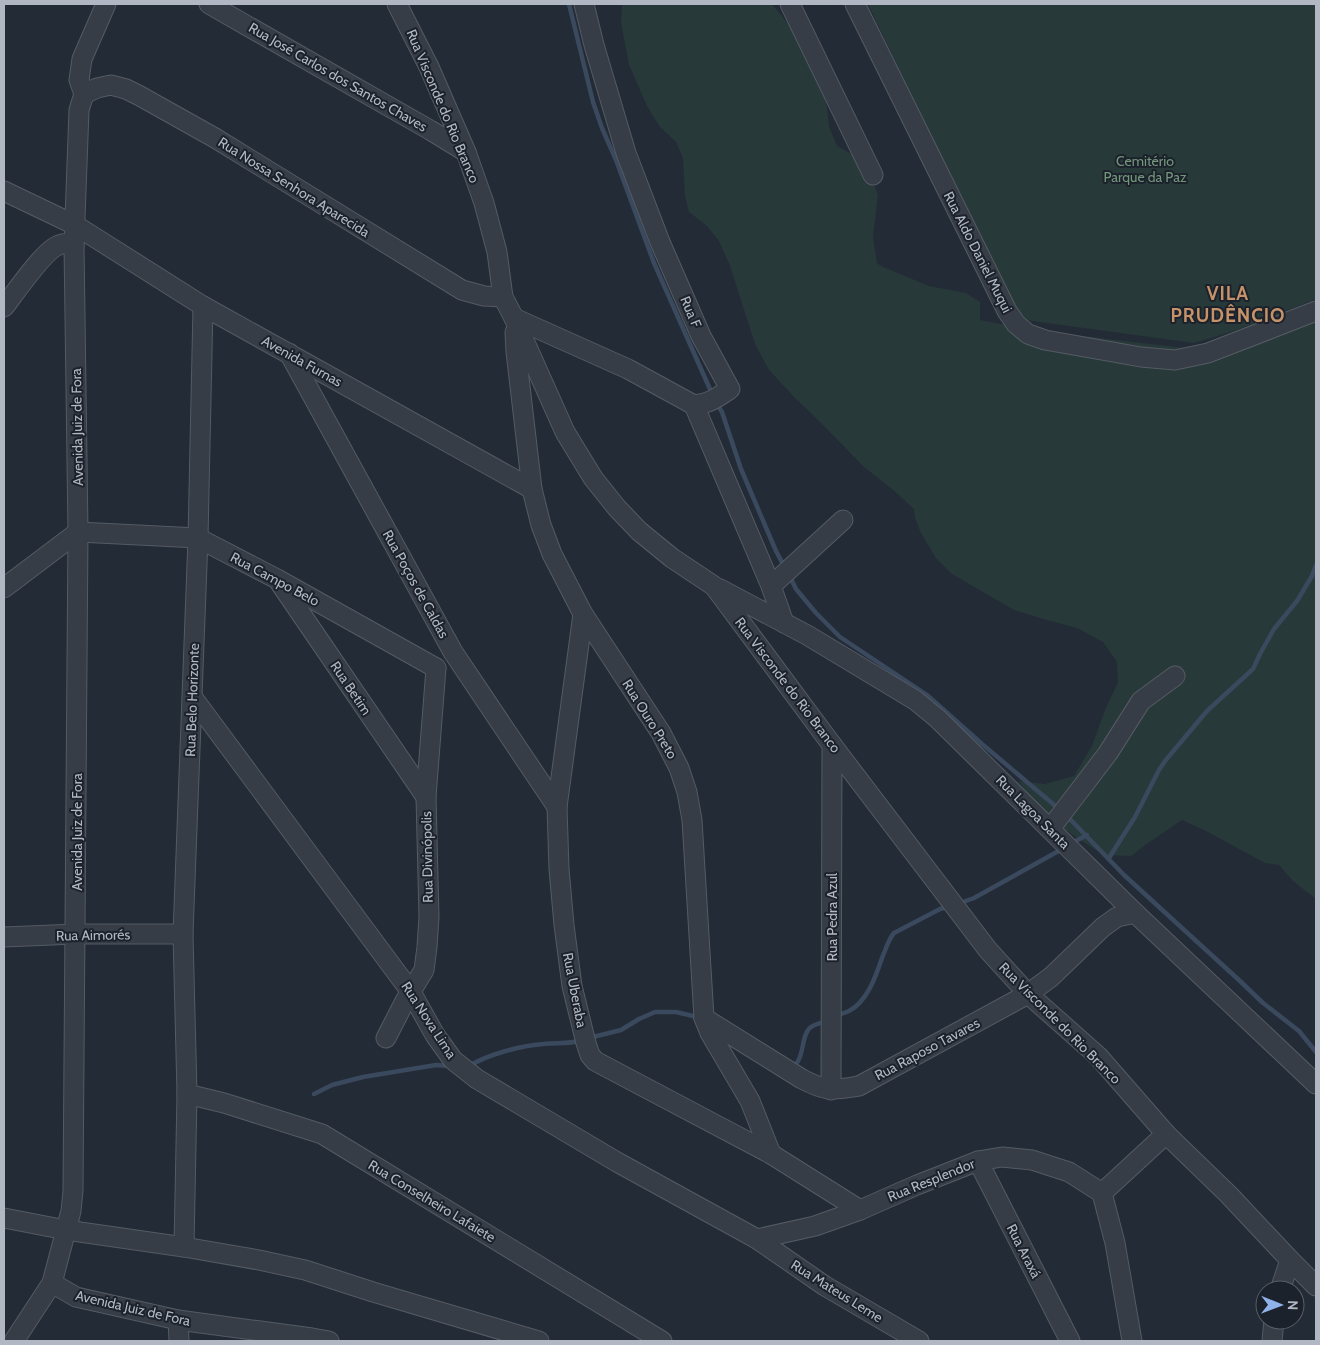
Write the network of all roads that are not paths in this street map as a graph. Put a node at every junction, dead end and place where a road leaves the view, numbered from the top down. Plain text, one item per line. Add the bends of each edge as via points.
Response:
1 (106, 4) edge
2 (209, 4) edge
3 (397, 4) edge
4 (584, 4) edge
5 (790, 4) edge
6 (855, 4) edge
7 (84, 94) junction
8 (466, 152) junction
9 (873, 175) dead end
10 (4, 191) edge
11 (75, 225) junction
12 (74, 245) junction
13 (503, 297) junction
14 (203, 306) junction
15 (4, 307) edge
16 (1316, 311) edge
17 (514, 318) junction
18 (289, 353) junction
19 (694, 405) junction
20 (532, 489) junction
21 (842, 520) dead end
22 (78, 532) junction
23 (198, 538) junction
24 (277, 579) junction
25 (714, 586) junction
26 (770, 586) junction
27 (4, 588) edge
28 (583, 614) junction
29 (784, 623) junction
30 (453, 652) junction
31 (436, 668) junction
32 (1175, 676) dead end
33 (193, 698) junction
34 (832, 745) junction
35 (426, 797) junction
36 (557, 807) junction
37 (1050, 829) junction
38 (1135, 913) junction
39 (76, 934) junction
40 (183, 934) junction
41 (4, 937) edge
42 (411, 992) junction
43 (1028, 994) junction
44 (704, 1018) junction
45 (386, 1038) dead end
46 (1316, 1084) edge
47 (831, 1090) junction
48 (187, 1094) junction
49 (1166, 1134) junction
50 (771, 1154) junction
51 (978, 1161) junction
52 (1102, 1193) junction
53 (860, 1210) junction
54 (4, 1218) edge
55 (66, 1230) junction
56 (757, 1239) junction
57 (184, 1247) junction
58 (1290, 1260) junction
59 (1283, 1280) edge
60 (52, 1283) junction
61 (1316, 1286) edge
62 (178, 1320) junction
63 (14, 1341) edge
64 (179, 1341) edge
65 (329, 1341) edge
66 (539, 1341) edge
67 (662, 1341) edge
68 (919, 1341) edge
69 (1070, 1341) edge
70 (1132, 1341) edge

1 - 7 street via 82,59 78,80
2 - 8 street, Rua José Carlos dos Santos Chaves
3 - 8 street, Rua Visconde do Rio Branco
4 - 19 street, Rua F via 626,153 701,336 730,389 709,403
5 - 9 street
6 - 16 street, Rua Aldo Daniel Muqui via 1007,311 1028,334 1066,345 1175,360 1208,353
7 - 11 street, Avenida Juiz de Fora via 79,110
7 - 13 street, Rua Nossa Senhora Aparecida via 111,85 126,89 215,138 462,290
8 - 13 street, Rua Visconde do Rio Branco via 497,252
10 - 11 street, Avenida Furnas
11 - 12 street, Avenida Juiz de Fora
11 - 14 street, Avenida Furnas
12 - 15 street via 58,245 46,254
12 - 22 street, Avenida Juiz de Fora
13 - 17 street, Rua Visconde do Rio Branco
14 - 18 street, Avenida Furnas
14 - 23 street, Rua Belo Horizonte
17 - 19 street via 628,369
17 - 20 street, Rua Ouro Preto
17 - 25 street, Rua Visconde do Rio Branco via 565,432 592,478 640,531 672,558
18 - 20 street, Avenida Furnas
18 - 30 street, Rua Poços de Caldas
19 - 26 street
20 - 28 street, Rua Ouro Preto via 552,554
21 - 26 street
22 - 23 street, Rua Campo Belo
22 - 27 street
22 - 39 street, Avenida Juiz de Fora
23 - 24 street, Rua Campo Belo
23 - 33 street, Rua Belo Horizonte
24 - 31 street, Rua Campo Belo
24 - 35 street, Rua Betim
25 - 29 street, Rua Lagoa Santa
25 - 34 street, Rua Visconde do Rio Branco
26 - 29 street
28 - 36 street, Rua Uberaba
28 - 44 street, Rua Ouro Preto via 661,733 680,768 692,820
29 - 37 street, Rua Lagoa Santa via 915,700
30 - 31 street
30 - 36 street, Rua Poços de Caldas
31 - 35 street, Rua Divinópolis
32 - 37 street via 1141,701 1108,753
33 - 40 street, Rua Belo Horizonte
33 - 42 street, Rua Nova Lima
34 - 43 street, Rua Visconde do Rio Branco via 988,950
34 - 47 street, Rua Pedra Azul
35 - 42 street, Rua Divinópolis via 428,947 424,970
36 - 50 street, Rua Uberaba via 559,869 572,986 590,1055 595,1061
37 - 38 street, Rua Lagoa Santa
38 - 43 street, Rua Raposo Tavares via 1117,917 1103,927 1051,977
38 - 46 street, Rua Lagoa Santa
39 - 40 street, Rua Aimorés
39 - 41 street, Rua Aimorés
39 - 55 street, Avenida Juiz de Fora via 74,1190
40 - 48 street, Rua Belo Horizonte
42 - 45 street, Rua Divinópolis
42 - 56 street, Rua Nova Lima via 453,1060 477,1079 617,1162
43 - 47 street, Rua Raposo Tavares via 859,1086
43 - 49 street, Rua Visconde do Rio Branco via 1098,1056
44 - 47 street, Rua Raposo Tavares via 802,1079
44 - 50 street, Rua Ouro Preto via 750,1101
48 - 57 street, Rua Belo Horizonte
48 - 67 street, Rua Conselheiro Lafaiete via 322,1134
49 - 52 street
49 - 58 street, Rua Visconde do Rio Branco
50 - 53 street, Rua Uberaba
51 - 52 street, Rua Resplendor via 1002,1157 1032,1160 1069,1172
51 - 53 street, Rua Resplendor
51 - 69 street, Rua Araxá
52 - 70 street via 1115,1243
53 - 56 street, Rua Resplendor via 815,1226
54 - 55 street
55 - 57 street
55 - 60 street, Avenida Juiz de Fora
56 - 68 street, Rua Mateus Leme via 825,1286
57 - 66 street via 305,1270
58 - 59 street
58 - 61 street, Rua Visconde do Rio Branco
60 - 62 street, Avenida Juiz de Fora via 76,1297
60 - 63 street
62 - 64 street
62 - 65 street, Avenida Juiz de Fora

